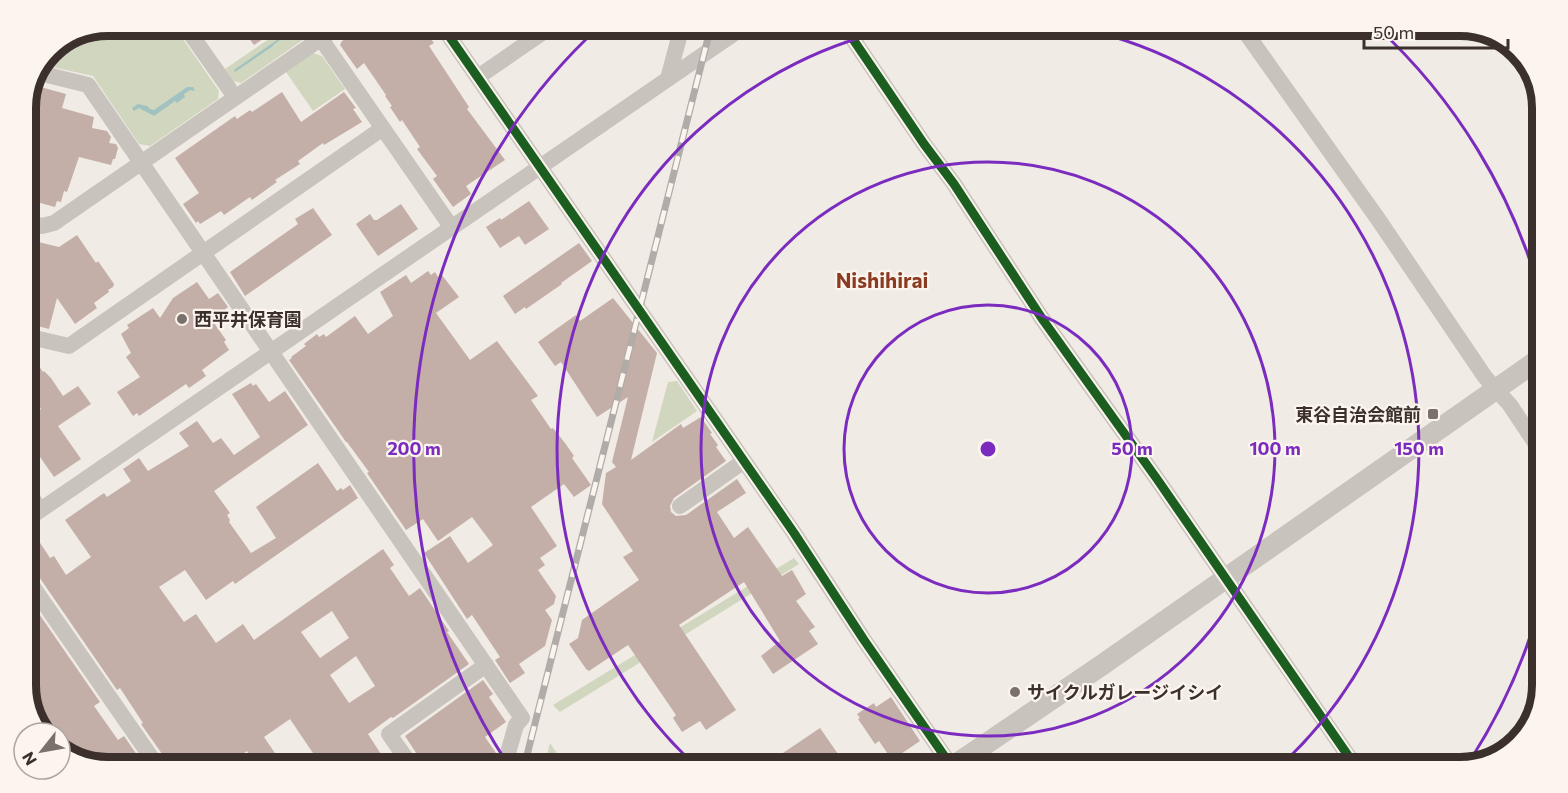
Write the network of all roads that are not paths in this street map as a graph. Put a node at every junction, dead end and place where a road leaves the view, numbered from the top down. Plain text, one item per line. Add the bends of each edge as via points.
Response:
1 (192, 36) edge
2 (311, 36) edge
3 (319, 36) edge
4 (449, 36) edge
5 (537, 36) edge
6 (679, 36) edge
7 (730, 36) edge
8 (851, 36) edge
9 (1248, 36) edge
10 (45, 74) edge
11 (478, 76) junction
12 (668, 79) junction
13 (235, 98) junction
14 (383, 128) junction
15 (142, 162) junction
16 (539, 167) junction
17 (36, 224) edge
18 (452, 228) junction
19 (202, 253) junction
20 (36, 338) edge
21 (270, 351) junction
22 (1532, 364) edge
23 (1496, 388) junction
24 (1532, 438) edge
25 (744, 461) junction
26 (36, 504) edge
27 (680, 506) dead end
28 (40, 510) junction
29 (36, 513) edge
30 (1225, 579) junction
31 (36, 591) edge
32 (486, 665) junction
33 (150, 757) edge
34 (404, 757) edge
35 (507, 757) edge
36 (945, 757) edge
37 (968, 757) edge
38 (1348, 757) edge

1 - 13 street
2 - 13 street
3 - 14 street
4 - 11 street
5 - 11 street
6 - 12 street
7 - 12 street
8 - 30 street
9 - 23 street
10 - 15 street via 88,85
11 - 16 street
12 - 16 street
13 - 15 street
14 - 18 street
14 - 19 street
15 - 17 street via 54,223
15 - 19 street
16 - 18 street
16 - 25 street
18 - 21 street
19 - 20 street via 69,346
19 - 21 street
21 - 28 street
21 - 32 street
22 - 23 street
23 - 24 street
23 - 30 street
25 - 27 street
25 - 36 street
26 - 28 street
28 - 29 street
30 - 37 street
30 - 38 street
31 - 33 street
32 - 34 street via 388,734
32 - 35 street via 522,718 516,725

